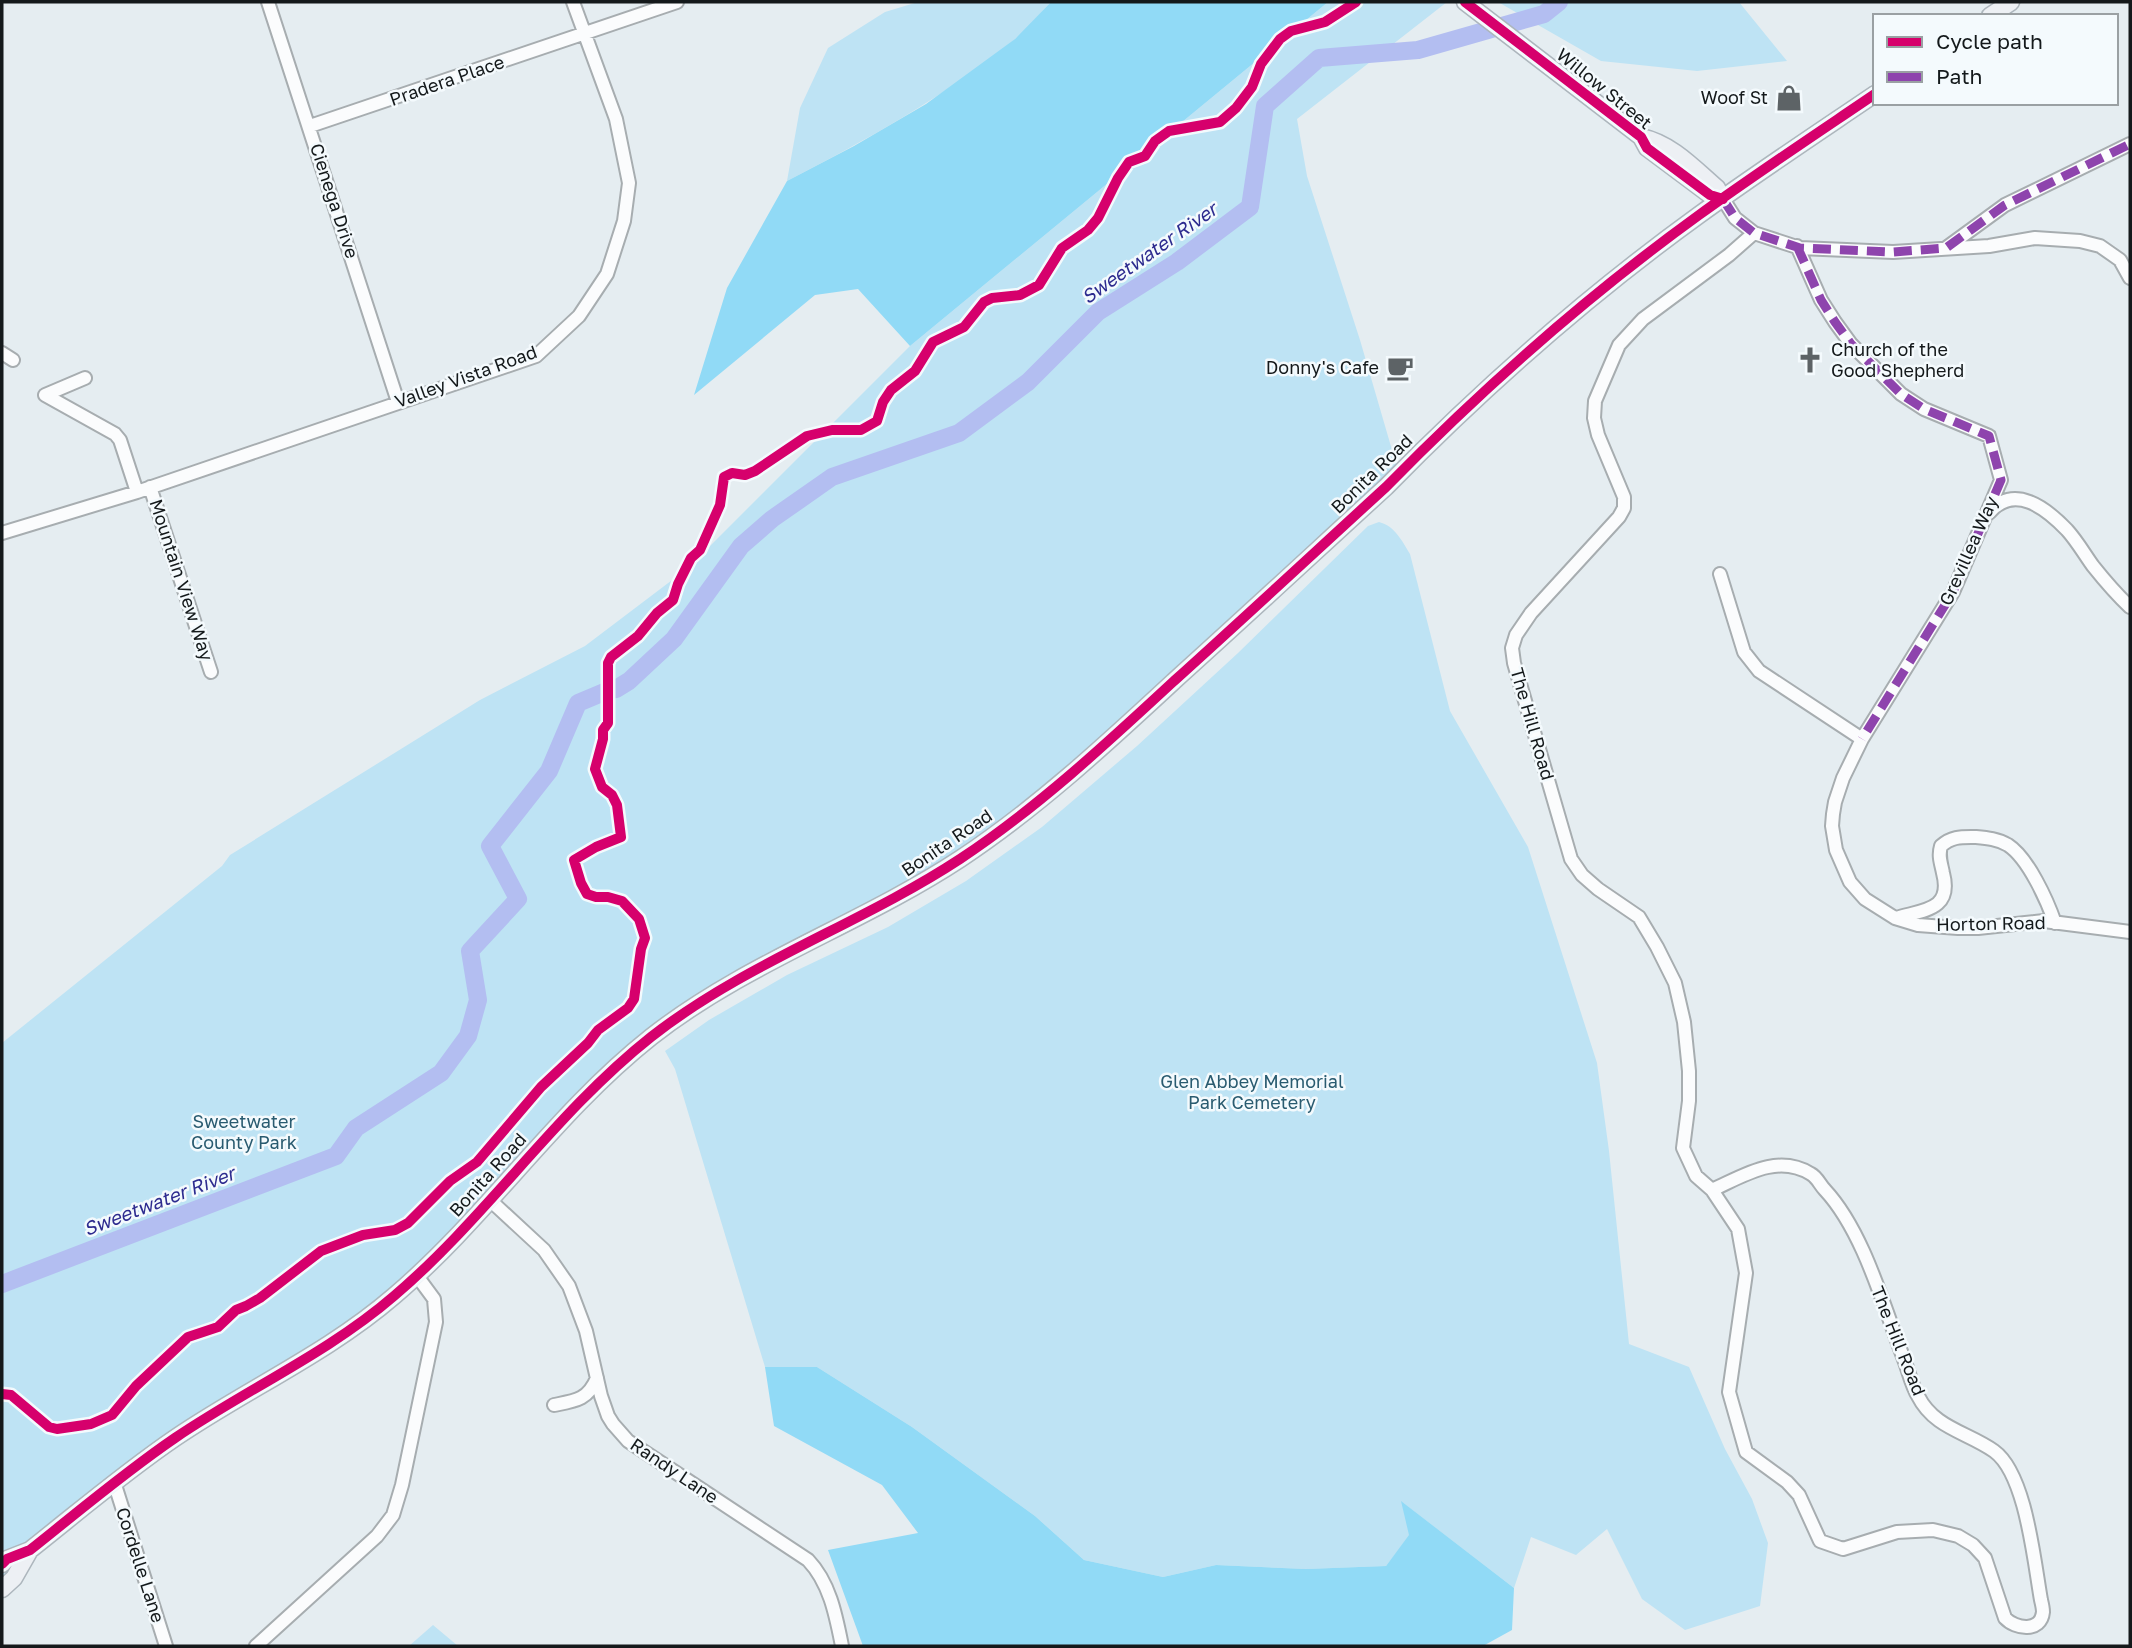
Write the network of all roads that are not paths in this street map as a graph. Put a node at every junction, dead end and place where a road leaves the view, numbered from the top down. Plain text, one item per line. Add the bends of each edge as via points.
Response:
1 (268, 2) edge
2 (573, 2) edge
3 (677, 2) edge
4 (1465, 2) edge
5 (2011, 2) edge
6 (1993, 14) edge
7 (583, 33) junction
8 (1873, 95) edge
9 (310, 126) junction
10 (2130, 144) edge
11 (1723, 199) junction
12 (1754, 233) junction
13 (1797, 246) junction
14 (1946, 248) junction
15 (2130, 278) edge
16 (85, 378) dead end
17 (398, 402) junction
18 (150, 487) junction
19 (138, 492) junction
20 (1986, 516) junction
21 (2, 533) edge
22 (1720, 574) dead end
23 (2130, 607) edge
24 (211, 672) dead end
25 (1862, 739) junction
26 (1895, 918) junction
27 (2055, 923) junction
28 (2130, 932) edge
29 (1712, 1190) junction
30 (491, 1200) junction
31 (416, 1276) junction
32 (597, 1378) junction
33 (554, 1405) dead end
34 (115, 1485) junction
35 (30, 1550) junction
36 (2, 1564) edge
37 (2, 1589) edge
38 (166, 1646) edge
39 (256, 1646) edge
40 (842, 1646) edge

1 - 9 street, Cienega Drive
2 - 7 street, Valley Vista Road
3 - 7 street
4 - 11 main road, Willow Street via 1641,137 1647,148 1710,195
5 - 6 main road
7 - 9 street, Pradera Place
7 - 17 street, Valley Vista Road via 616,119 629,183 624,221 607,274 579,316 536,356
8 - 11 main road, Bonita Road
9 - 17 street, Cienega Drive
10 - 14 street via 2005,205
11 - 12 street via 1735,218
11 - 30 main road, Bonita Road via 1586,302 1037,802 961,858 892,900 740,977 653,1035 541,1142
12 - 13 street
12 - 29 street, The Hill Road via 1643,318 1619,345 1595,401 1594,418 1624,508 1531,613 1512,648 1571,859 1598,889 1639,917 1675,983 1689,1071 1683,1148 1696,1176
13 - 14 street via 1893,252
13 - 20 street, Grevillea Way via 1835,322 1901,394 1924,409 1989,436 2001,480
14 - 15 street via 2035,238 2080,241 2100,246 2120,260
16 - 19 street via 45,395 115,433
17 - 18 street, Valley Vista Road
18 - 19 street, Valley Vista Road
18 - 24 street, Mountain View Way
19 - 21 street, Valley Vista Road
20 - 23 street via 2013,497 2032,502 2068,531
20 - 25 street, Grevillea Way via 1953,592
22 - 25 street via 1744,652 1759,671
25 - 26 street, Horton Road via 1835,802 1833,839 1850,881 1874,907
26 - 27 street, Horton Road via 1958,928
26 - 27 street via 1937,906 1946,888 1941,846 1952,838 1974,837 1995,839 2017,852 2037,881
27 - 28 street, Horton Road
29 - 29 street, The Hill Road via 1738,1229 1746,1273 1729,1392 1746,1452 1799,1495 1820,1541 1843,1549 1897,1532 1933,1530 1958,1535 1984,1559 2008,1622 2018,1628 2034,1625 2043,1612 2022,1496 1996,1452 1949,1428 1932,1416 1918,1397 1869,1268 1848,1220 1831,1196 1813,1175 1787,1164 1754,1170
30 - 31 main road, Bonita Road
30 - 32 street, Randy Lane via 544,1250 569,1286
31 - 34 main road, Bonita Road via 347,1332 174,1439
31 - 39 street via 434,1299 436,1322 393,1515 377,1536
32 - 33 street via 592,1390 578,1401
32 - 40 street, Randy Lane via 608,1416 628,1441 817,1569 835,1612
34 - 35 main road, Bonita Road
34 - 38 street, Cordelle Lane
35 - 36 main road, Bonita Road
35 - 37 main road, Bonita Road

